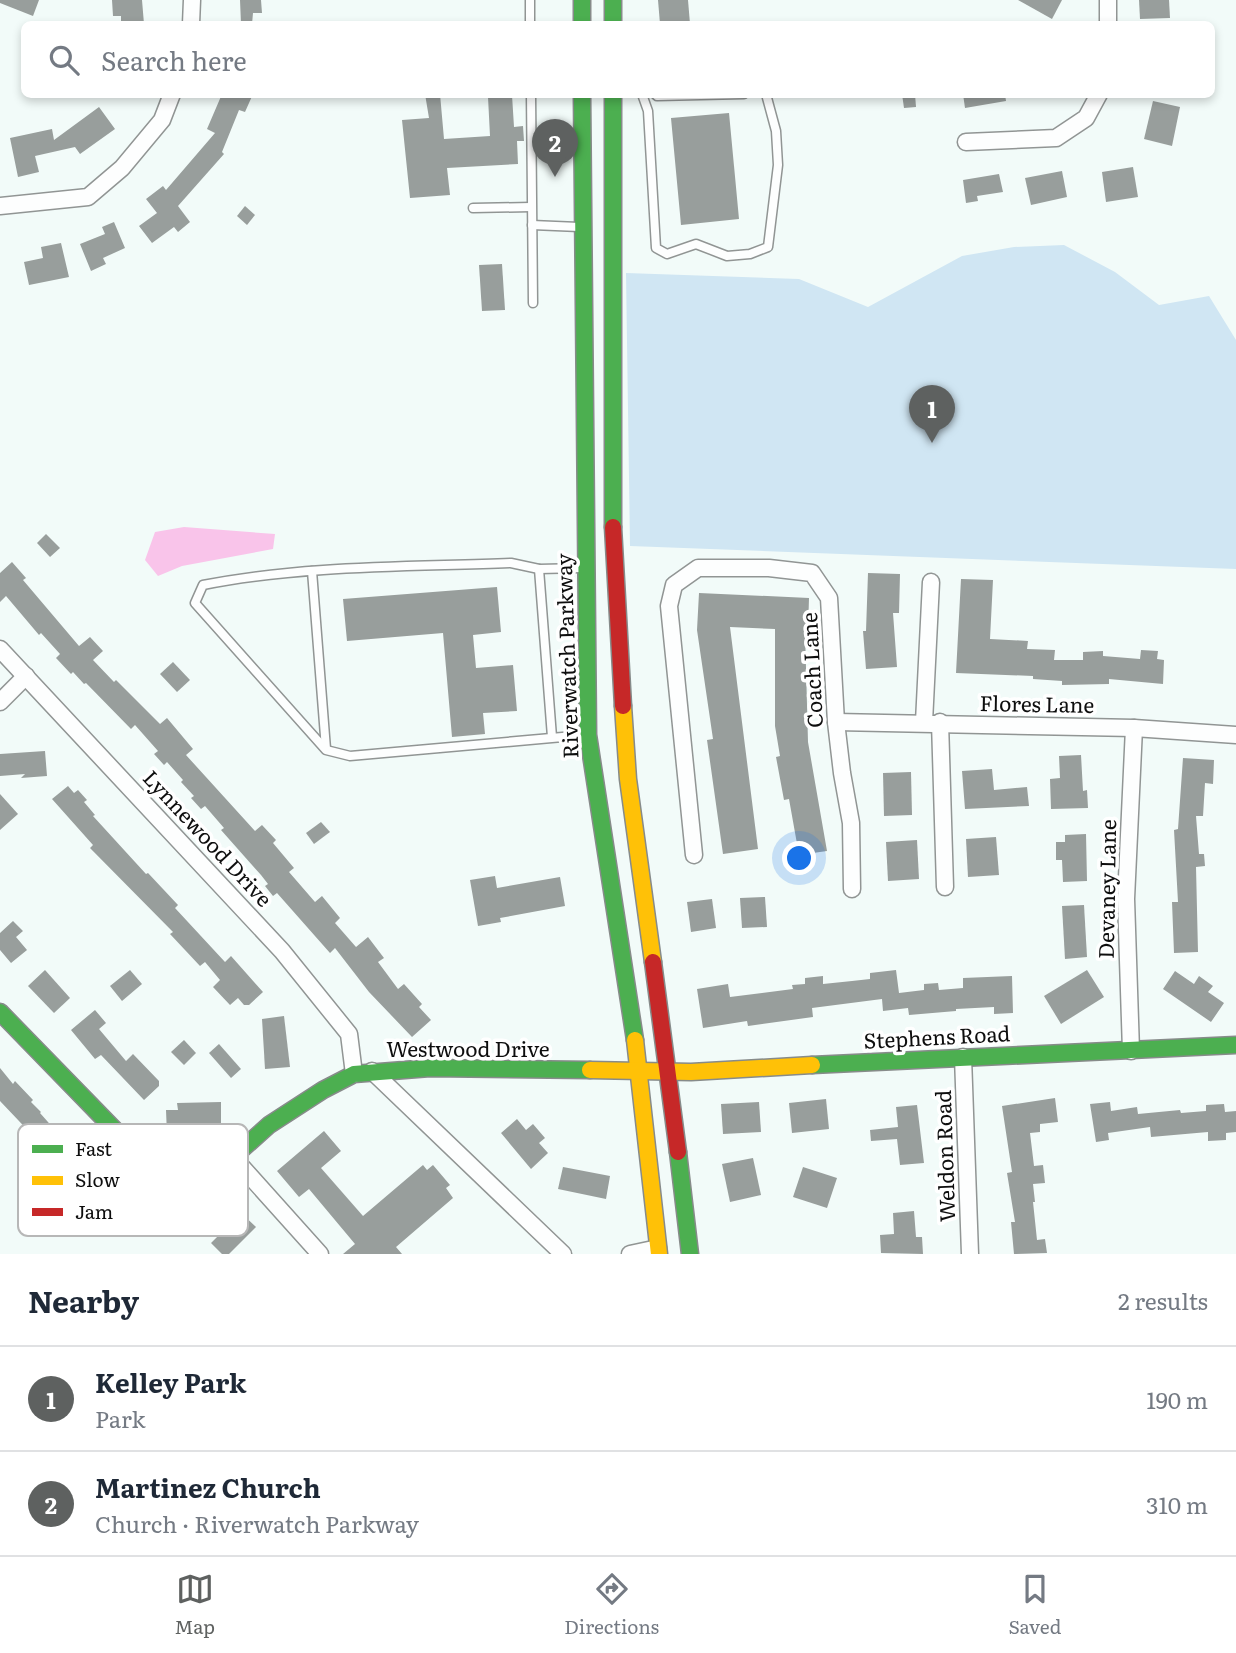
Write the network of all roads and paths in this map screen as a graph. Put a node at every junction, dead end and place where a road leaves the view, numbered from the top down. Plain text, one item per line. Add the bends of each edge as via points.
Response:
1 (192, 0) edge
2 (530, 0) edge
3 (582, 0) edge
4 (613, 0) edge
5 (1108, 0) edge
6 (191, 21) edge
7 (530, 21) edge
8 (582, 21) edge
9 (613, 21) edge
10 (1108, 21) edge
11 (170, 98) edge
12 (531, 98) edge
13 (582, 98) edge
14 (613, 98) edge
15 (643, 98) edge
16 (767, 98) edge
17 (1097, 98) edge
18 (966, 142) dead end
19 (0, 206) edge
20 (531, 206) junction
21 (474, 208) dead end
22 (532, 225) junction
23 (582, 227) junction
24 (533, 303) dead end
25 (585, 568) junction
26 (540, 569) junction
27 (312, 570) junction
28 (931, 582) dead end
29 (0, 649) edge
30 (26, 676) junction
31 (0, 702) edge
32 (836, 722) junction
33 (932, 722) junction
34 (1134, 728) junction
35 (588, 735) junction
36 (1236, 735) edge
37 (552, 737) junction
38 (326, 750) junction
39 (694, 855) dead end
40 (945, 887) dead end
41 (852, 889) dead end
42 (0, 1012) edge
43 (1236, 1045) edge
44 (1131, 1051) junction
45 (963, 1057) junction
46 (372, 1071) junction
47 (640, 1073) junction
48 (668, 1073) junction
49 (354, 1074) junction
50 (108, 1124) edge
51 (248, 1144) edge
52 (248, 1174) edge
53 (659, 1251) edge
54 (320, 1254) edge
55 (561, 1254) edge
56 (630, 1254) edge
57 (690, 1254) edge
58 (970, 1254) edge

1 - 6 street
2 - 7 lane
3 - 8 main road
4 - 9 main road
5 - 10 street
11 - 19 street via 162,120 122,168 88,197
12 - 20 lane
13 - 23 main road, Riverwatch Parkway
14 - 48 main road via 613,554 628,779
15 - 16 lane via 656,248 667,254 696,244 727,256 768,247 778,165
17 - 18 street via 1086,118 1056,138
20 - 21 lane
20 - 22 lane
22 - 23 lane
22 - 24 lane
23 - 25 main road, Riverwatch Parkway
25 - 26 lane
25 - 35 main road, Riverwatch Parkway
26 - 27 lane via 511,563
26 - 37 lane
27 - 38 lane
27 - 38 lane via 203,585 195,603
28 - 33 street
29 - 30 street, Lynnewood Drive
30 - 31 street
30 - 49 street, Lynnewood Drive via 282,951 349,1034
32 - 33 street, Flores Lane
32 - 39 street, Coach Lane via 829,598 812,573 698,568 674,585 669,606
32 - 41 street, Coach Lane via 851,823
33 - 34 street, Flores Lane
33 - 40 street
34 - 36 street, Flores Lane
34 - 44 street, Devaney Lane via 1126,899
35 - 37 lane
35 - 47 main road, Riverwatch Parkway
37 - 38 lane via 351,756
42 - 50 main road, Westwood Drive
43 - 44 main road, Stephens Road
44 - 45 main road, Stephens Road
45 - 48 main road, Stephens Road
45 - 58 street, Weldon Road
46 - 47 main road, Westwood Drive
46 - 49 main road, Westwood Drive
46 - 55 street
47 - 48 main road, Stephens Road
47 - 53 main road, Riverwatch Parkway
48 - 57 main road
49 - 51 main road, Westwood Drive via 306,1099
52 - 54 street
53 - 56 street

